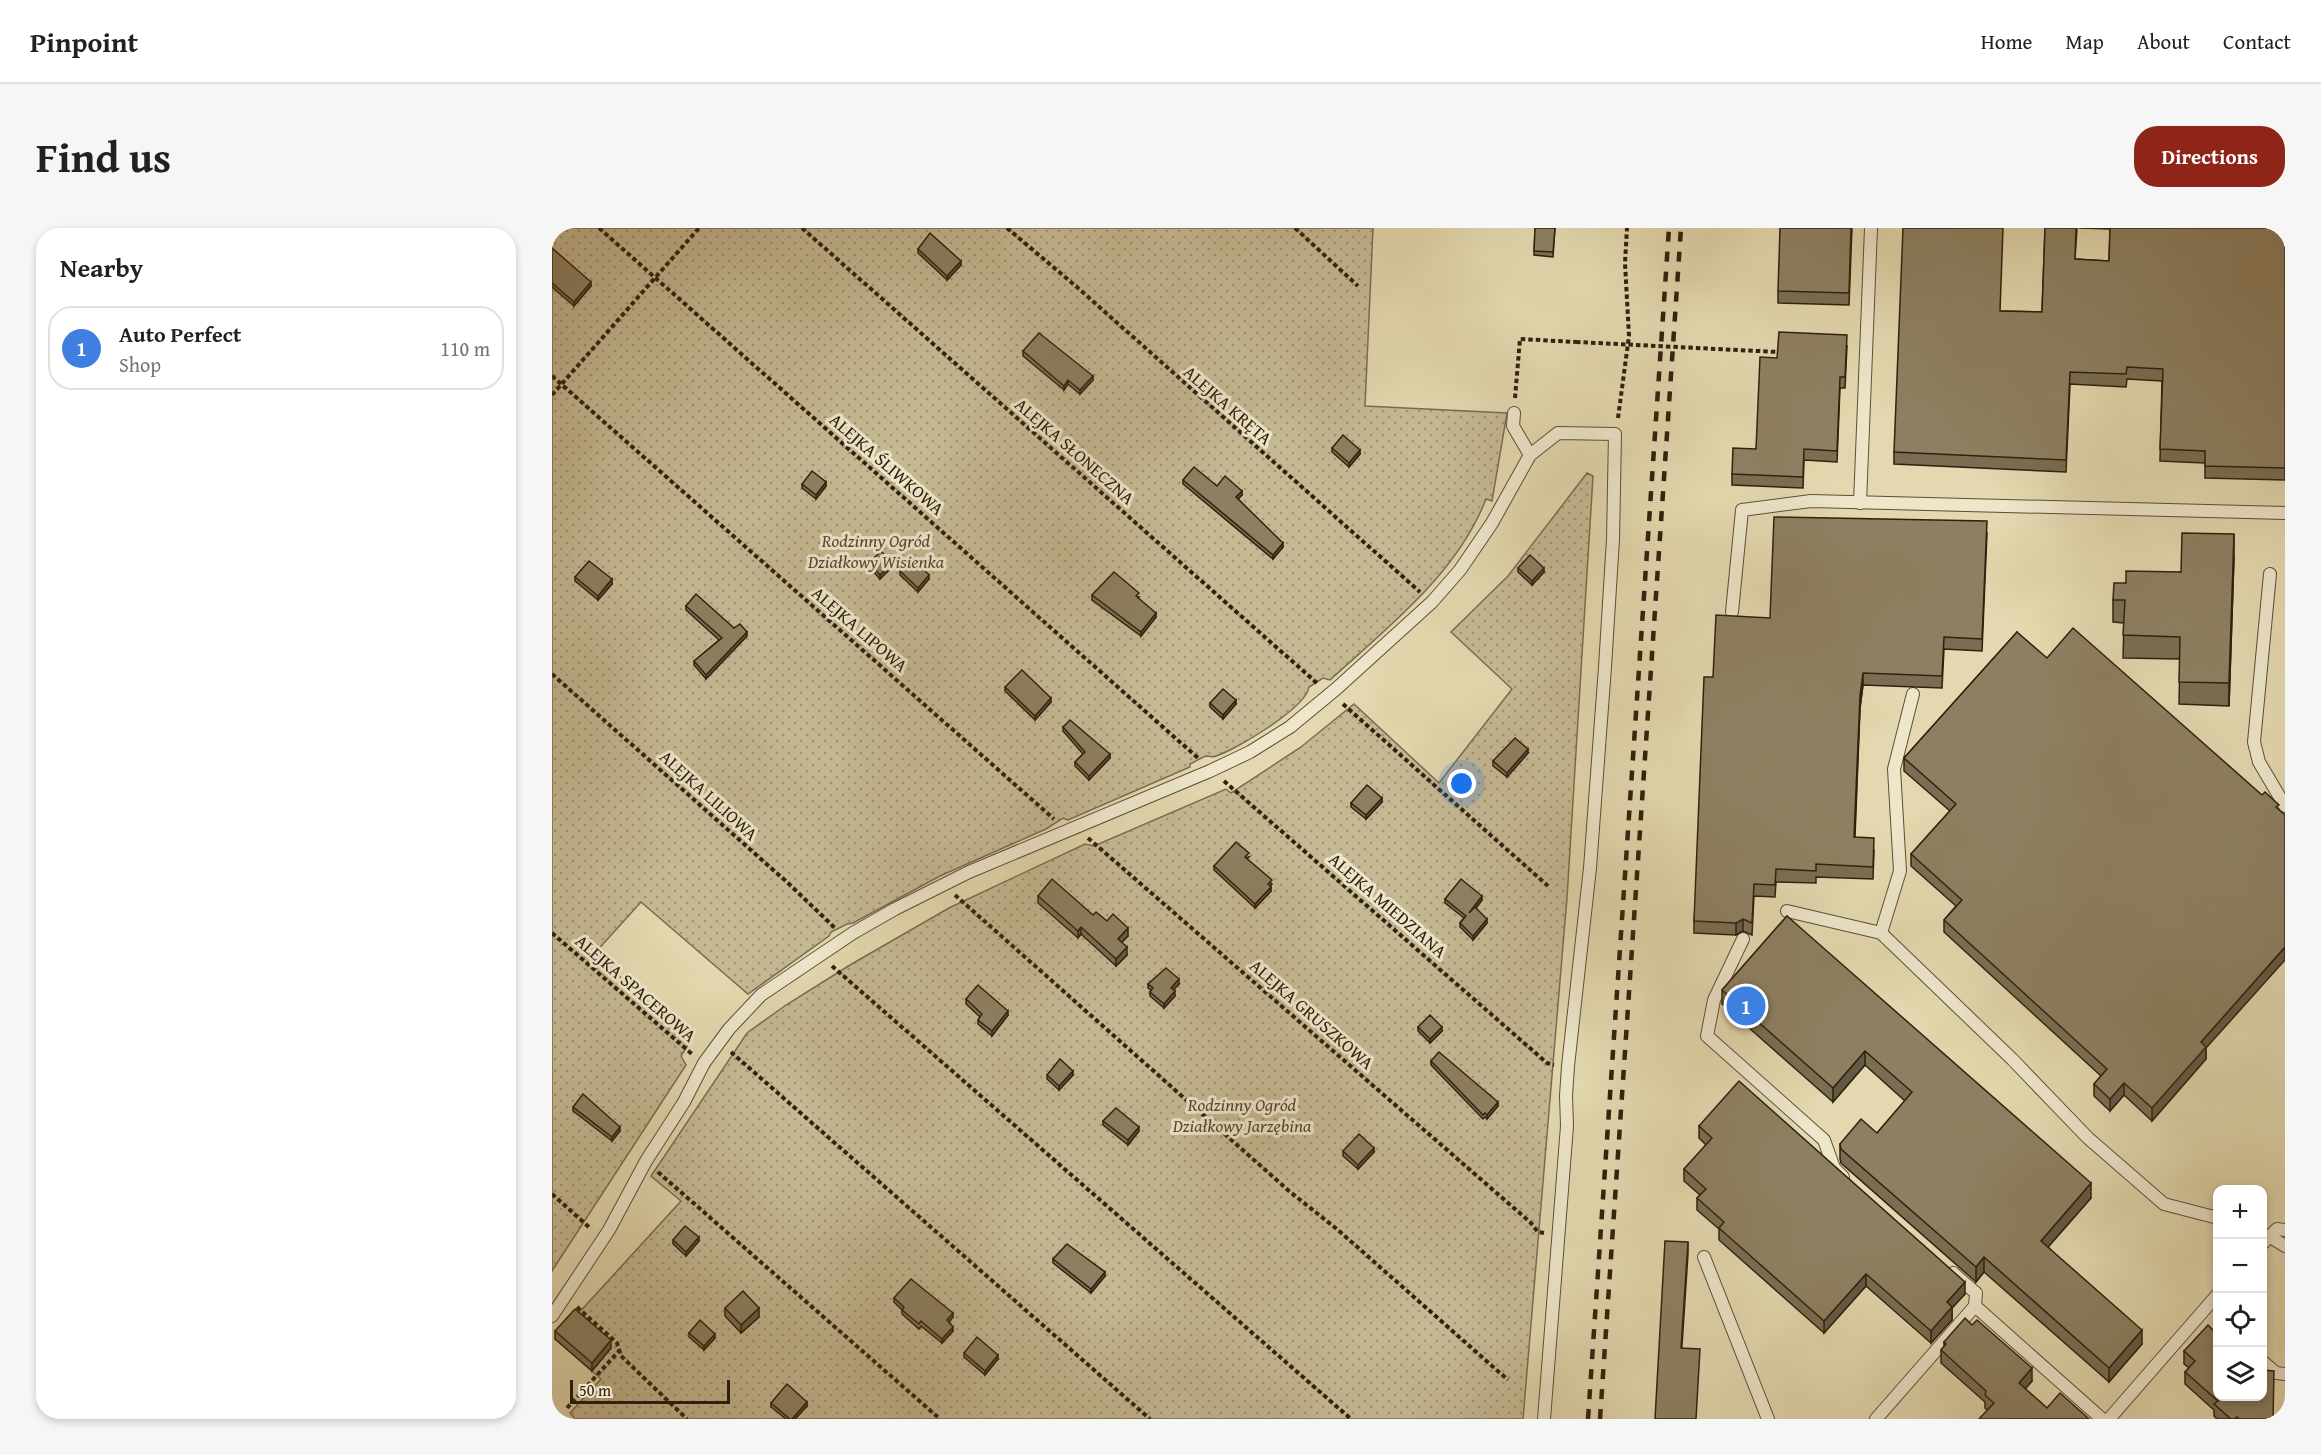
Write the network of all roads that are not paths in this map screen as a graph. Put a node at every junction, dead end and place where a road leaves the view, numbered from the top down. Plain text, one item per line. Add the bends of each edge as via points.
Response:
1 (1871, 228) edge
2 (1514, 413) road end
3 (1530, 455) junction
4 (1860, 503) junction
5 (2285, 513) edge
6 (2270, 574) dead end
7 (1732, 612) dead end
8 (1912, 694) dead end
9 (2285, 806) edge
10 (1787, 911) dead end
11 (1881, 933) junction
12 (1743, 939) dead end
13 (1852, 1184) edge
14 (2213, 1217) edge
15 (2271, 1233) edge
16 (2285, 1246) edge
17 (1704, 1257) dead end
18 (1941, 1262) edge
19 (2213, 1299) edge
20 (1976, 1306) junction
21 (552, 1316) edge
22 (2267, 1365) edge
23 (2285, 1374) edge
24 (1544, 1419) edge
25 (1768, 1419) edge
26 (1876, 1419) edge
27 (2102, 1419) edge
28 (2109, 1419) edge

1 - 4 lane
2 - 3 lane via 1514,426
3 - 21 lane via 1492,523 1432,602 1290,727 1210,771 895,909 761,995 704,1063 603,1239
3 - 24 lane via 1558,434 1615,434 1605,667 1590,868 1568,1076 1568,1126
4 - 5 lane
4 - 7 lane via 1810,501 1743,510
6 - 9 lane via 2254,742 2259,762
8 - 11 lane via 1894,769 1900,871
10 - 11 lane
11 - 14 lane via 2088,1138 2164,1204
12 - 13 lane via 1714,1000 1707,1036 1824,1140 1834,1168
15 - 16 lane
17 - 25 lane
18 - 20 lane via 1976,1293
19 - 28 lane
20 - 26 lane
20 - 27 lane
22 - 23 lane via 2276,1373

